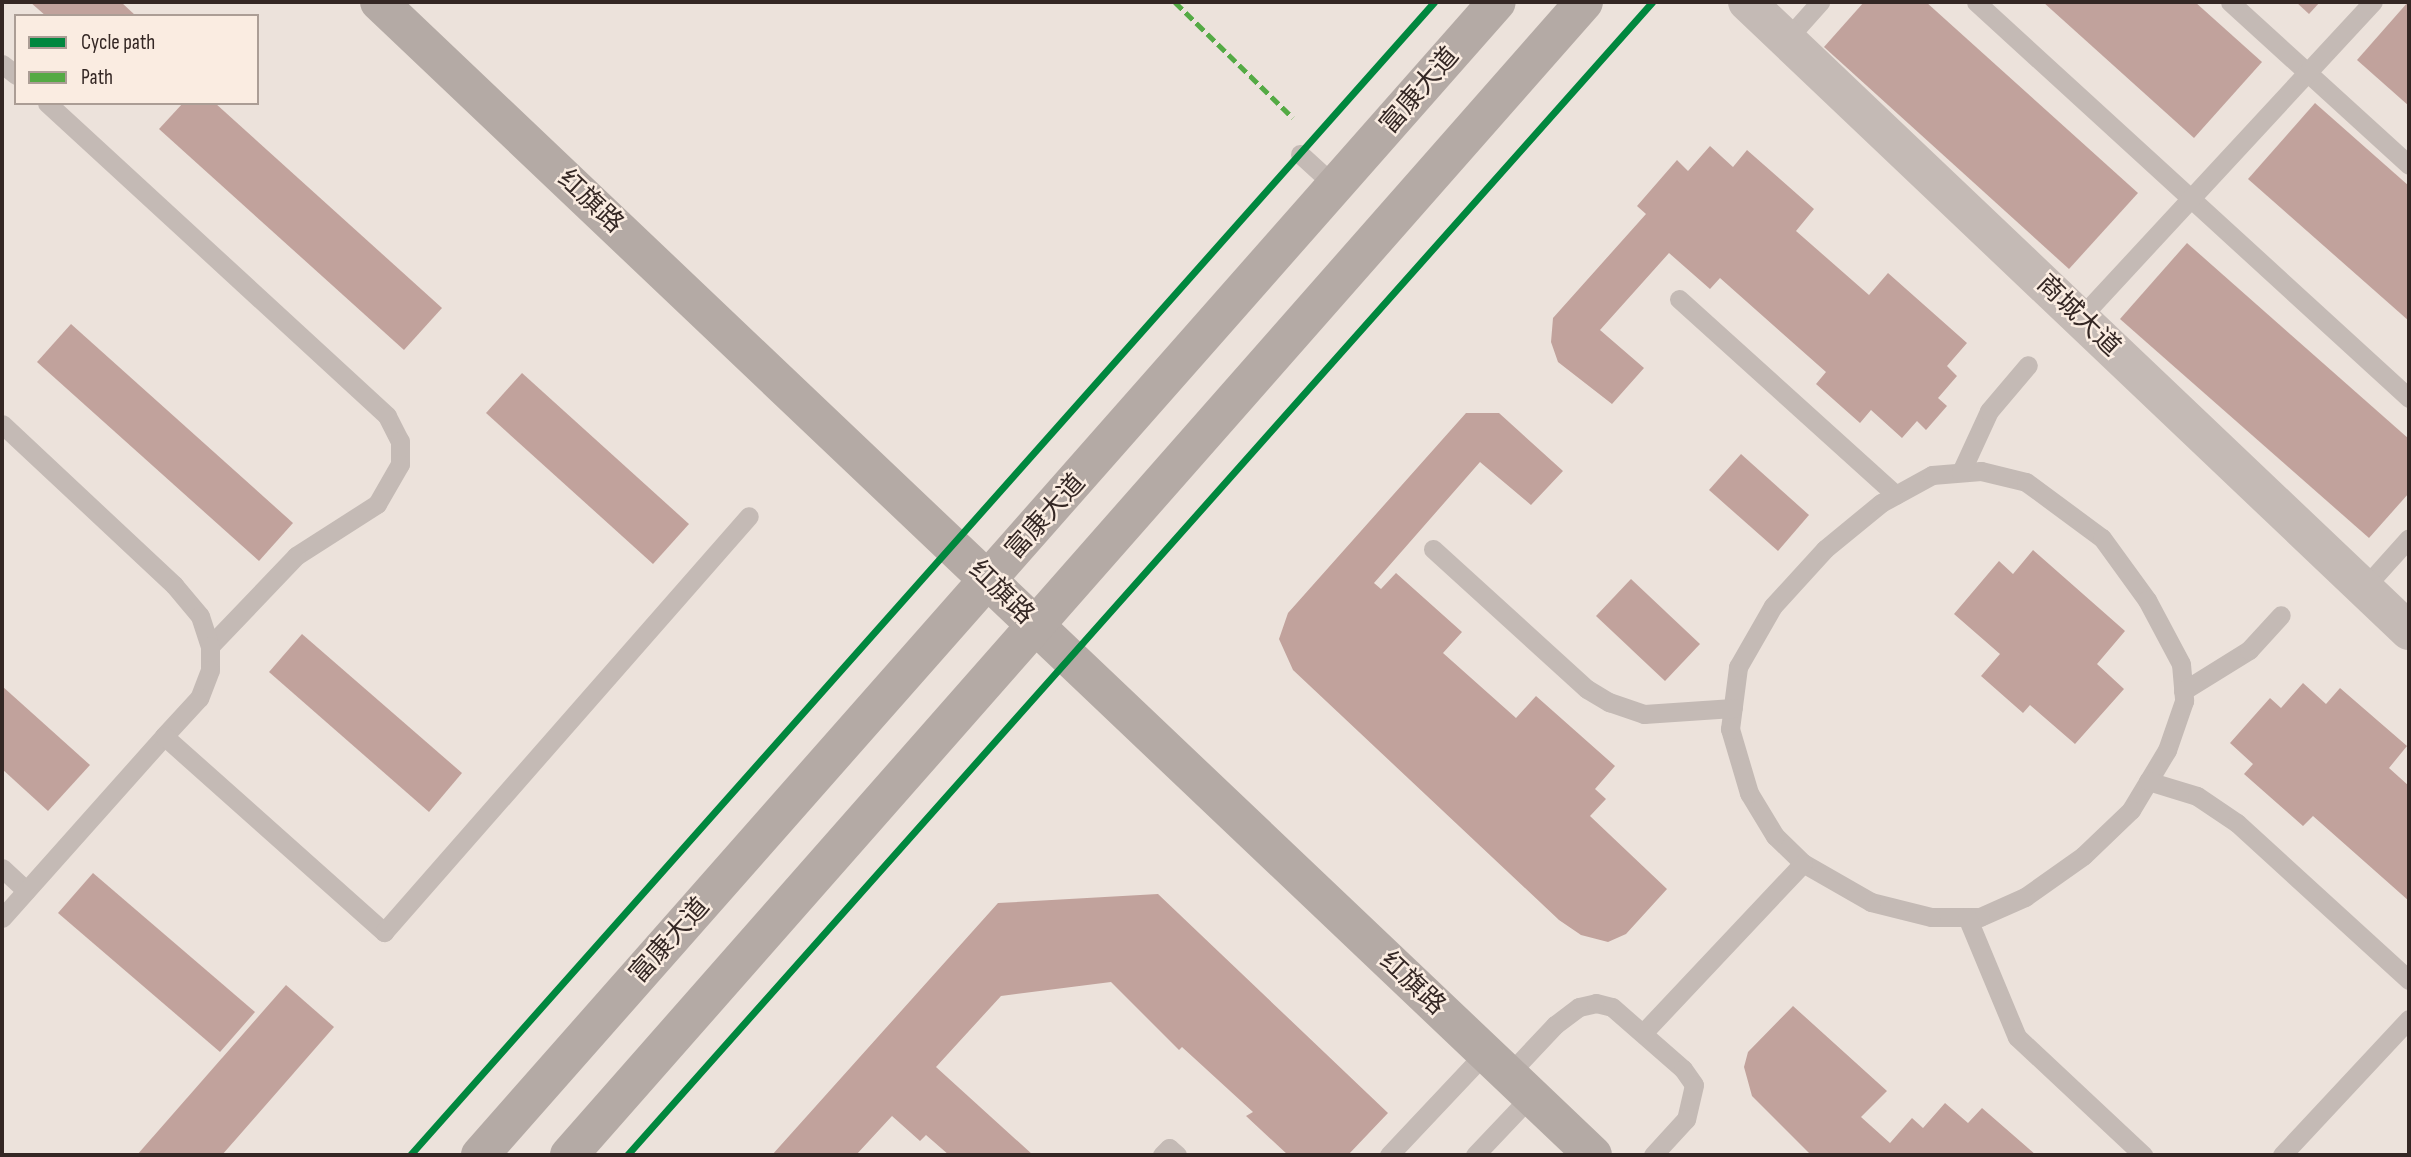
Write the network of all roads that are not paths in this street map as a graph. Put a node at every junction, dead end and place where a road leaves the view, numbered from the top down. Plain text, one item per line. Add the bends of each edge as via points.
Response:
1 (379, 2) edge
2 (1497, 2) edge
3 (1584, 2) edge
4 (1748, 2) edge
5 (1819, 2) edge
6 (1976, 2) edge
7 (2230, 2) edge
8 (2373, 2) edge
9 (1787, 39) junction
10 (2307, 72) junction
11 (49, 105) edge
12 (1300, 154) dead end
13 (2409, 164) edge
14 (1336, 187) junction
15 (2191, 198) junction
16 (1679, 299) dead end
17 (2080, 318) junction
18 (2028, 365) dead end
19 (2409, 398) edge
20 (2, 424) edge
21 (1961, 472) junction
22 (1896, 495) junction
23 (749, 516) dead end
24 (2409, 538) edge
25 (1433, 549) dead end
26 (989, 581) junction
27 (2364, 588) junction
28 (2281, 615) dead end
29 (1035, 626) junction
30 (2409, 631) edge
31 (211, 646) junction
32 (2183, 691) junction
33 (1733, 708) junction
34 (164, 736) junction
35 (2148, 781) junction
36 (1803, 863) junction
37 (2, 868) edge
38 (26, 890) junction
39 (1967, 917) junction
40 (2, 918) edge
41 (2409, 980) edge
42 (2409, 1019) edge
43 (1643, 1033) junction
44 (1508, 1075) junction
45 (481, 1155) edge
46 (569, 1155) edge
47 (1162, 1155) edge
48 (1177, 1155) edge
49 (1389, 1155) edge
50 (1475, 1155) edge
51 (1593, 1155) edge
52 (1653, 1155) edge
53 (2143, 1155) edge
54 (2281, 1155) edge

1 - 26 street, 红旗路
2 - 14 street, 富康大道
3 - 29 street
4 - 9 street, 商城大道
5 - 9 lane
6 - 15 lane
7 - 10 lane
8 - 10 lane
9 - 17 street, 商城大道
10 - 13 lane
10 - 15 lane
11 - 31 lane via 387,416 400,441 400,464 377,504 296,556
12 - 14 lane
14 - 26 street, 富康大道
15 - 17 lane
15 - 19 lane
16 - 22 lane
17 - 27 street, 商城大道
18 - 21 lane via 1989,411
20 - 31 lane via 174,584 200,616
21 - 22 lane via 1932,475
21 - 32 lane via 1980,471 2025,482 2102,538 2147,600 2181,664
22 - 33 lane via 1825,549 1773,606 1738,667
23 - 34 lane via 384,932
24 - 27 lane
25 - 33 lane via 1587,689 1609,702 1644,714
26 - 29 street, 红旗路
26 - 45 street, 富康大道
27 - 30 street, 商城大道
28 - 32 lane via 2249,650
29 - 44 street, 红旗路
29 - 46 street
31 - 34 lane via 210,670 199,698
32 - 35 lane via 2168,750
33 - 36 lane via 1730,729 1749,793 1775,836
34 - 38 lane
35 - 39 lane via 2131,810 2083,856 2025,897
35 - 41 lane via 2197,796 2237,823
36 - 39 lane via 1871,902 1931,917
36 - 43 lane
37 - 38 lane
38 - 40 lane
39 - 53 lane via 2017,1037
42 - 54 lane
43 - 44 lane via 1612,1007 1596,1003 1579,1007 1555,1025
43 - 52 lane via 1683,1069 1693,1086 1686,1119
44 - 49 lane
44 - 50 lane
44 - 51 street, 红旗路
47 - 48 lane via 1169,1148

